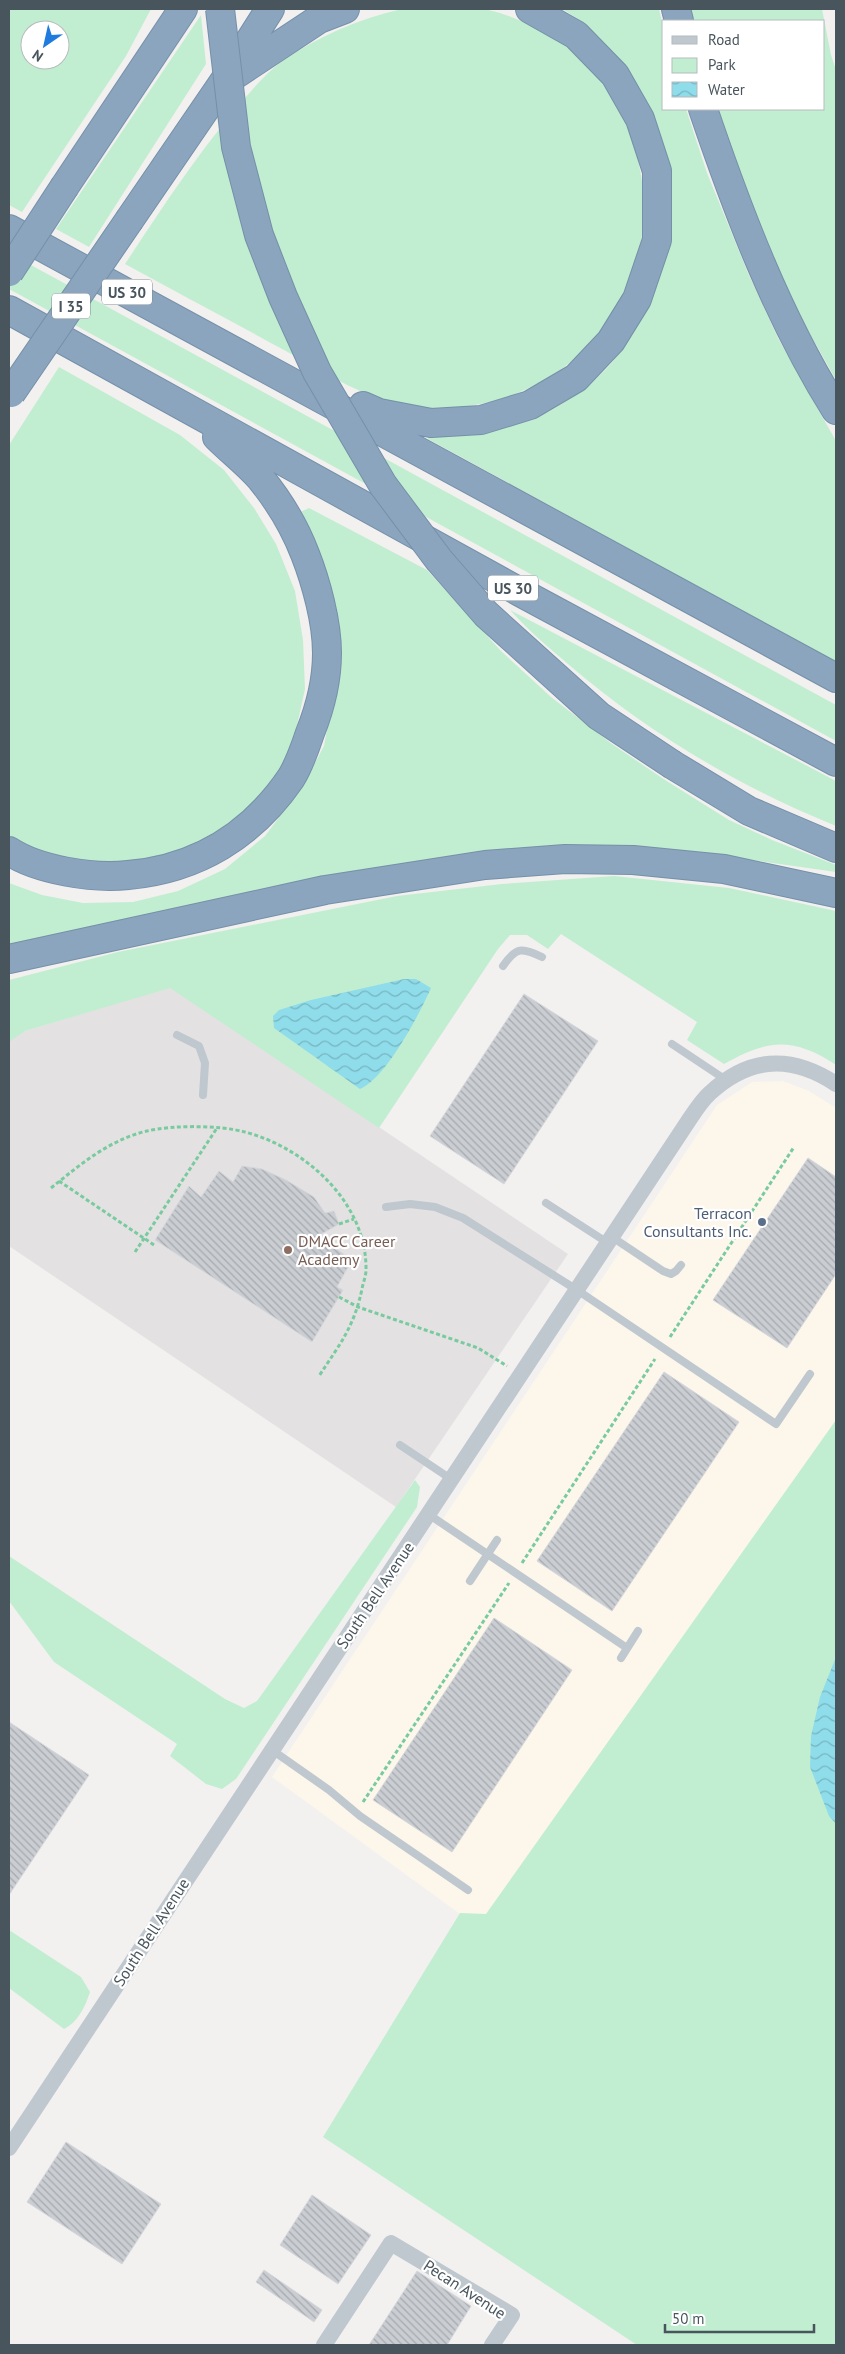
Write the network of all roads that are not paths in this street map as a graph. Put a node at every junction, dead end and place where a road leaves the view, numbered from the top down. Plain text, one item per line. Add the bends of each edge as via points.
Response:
1 (164, 9) edge
2 (183, 9) edge
3 (220, 9) edge
4 (270, 9) edge
5 (345, 9) edge
6 (530, 9) edge
7 (223, 83) junction
8 (703, 110) edge
9 (108, 123) junction
10 (9, 228) edge
11 (9, 272) edge
12 (9, 310) edge
13 (244, 355) junction
14 (10, 395) edge
15 (836, 410) edge
16 (191, 412) junction
17 (836, 678) edge
18 (836, 762) edge
19 (836, 848) edge
20 (9, 850) edge
21 (836, 893) edge
22 (542, 957) dead end
23 (9, 959) edge
24 (503, 966) dead end
25 (177, 1035) dead end
26 (672, 1044) dead end
27 (726, 1080) junction
28 (836, 1084) edge
29 (203, 1096) dead end
30 (546, 1203) dead end
31 (386, 1207) dead end
32 (610, 1240) junction
33 (681, 1265) dead end
34 (577, 1290) junction
35 (810, 1374) dead end
36 (400, 1445) dead end
37 (451, 1479) junction
38 (428, 1514) junction
39 (497, 1540) dead end
40 (488, 1554) junction
41 (470, 1582) dead end
42 (638, 1631) dead end
43 (627, 1648) junction
44 (621, 1658) dead end
45 (272, 1750) junction
46 (468, 1890) dead end
47 (9, 2148) edge
48 (324, 2345) edge
49 (492, 2345) edge

1 - 9 highway
2 - 9 highway
3 - 19 highway, bridge via 236,147 260,235 317,372 383,485 439,560 486,614 599,716 750,811
4 - 7 highway, I 35
5 - 7 highway via 312,24
6 - 13 highway via 576,35 615,75 640,119 657,171 657,240 637,299 611,341 576,378 530,405 481,420 431,423 380,413
7 - 14 highway, I 35, bridge
8 - 15 highway via 724,171 775,294
9 - 11 highway, bridge
10 - 13 highway, US 30
12 - 16 highway, US 30
13 - 17 highway, US 30
16 - 18 highway, US 30
16 - 20 highway via 261,479 305,553 319,598 327,653 321,705 305,746 292,777 245,829 217,849 183,866 111,877 77,873 23,860
21 - 23 highway via 724,869 633,860 565,859 485,865 325,890
22 - 24 lane via 520,949
25 - 29 lane via 199,1046 205,1063
26 - 27 lane
27 - 28 street, South Bell Avenue via 735,1073 762,1065 789,1063 825,1076
27 - 32 street, South Bell Avenue via 709,1094 689,1120
30 - 32 lane
31 - 34 lane via 410,1204 435,1207 463,1218
32 - 33 lane via 671,1274
32 - 34 street, South Bell Avenue
34 - 35 lane via 776,1424
34 - 37 street, South Bell Avenue
36 - 37 lane
37 - 38 street, South Bell Avenue
38 - 40 lane
38 - 45 street, South Bell Avenue
39 - 40 lane
40 - 41 lane
40 - 43 lane
42 - 43 lane
43 - 44 lane
45 - 46 lane
45 - 47 street, South Bell Avenue
48 - 49 street, Pecan Avenue via 391,2243 512,2315

